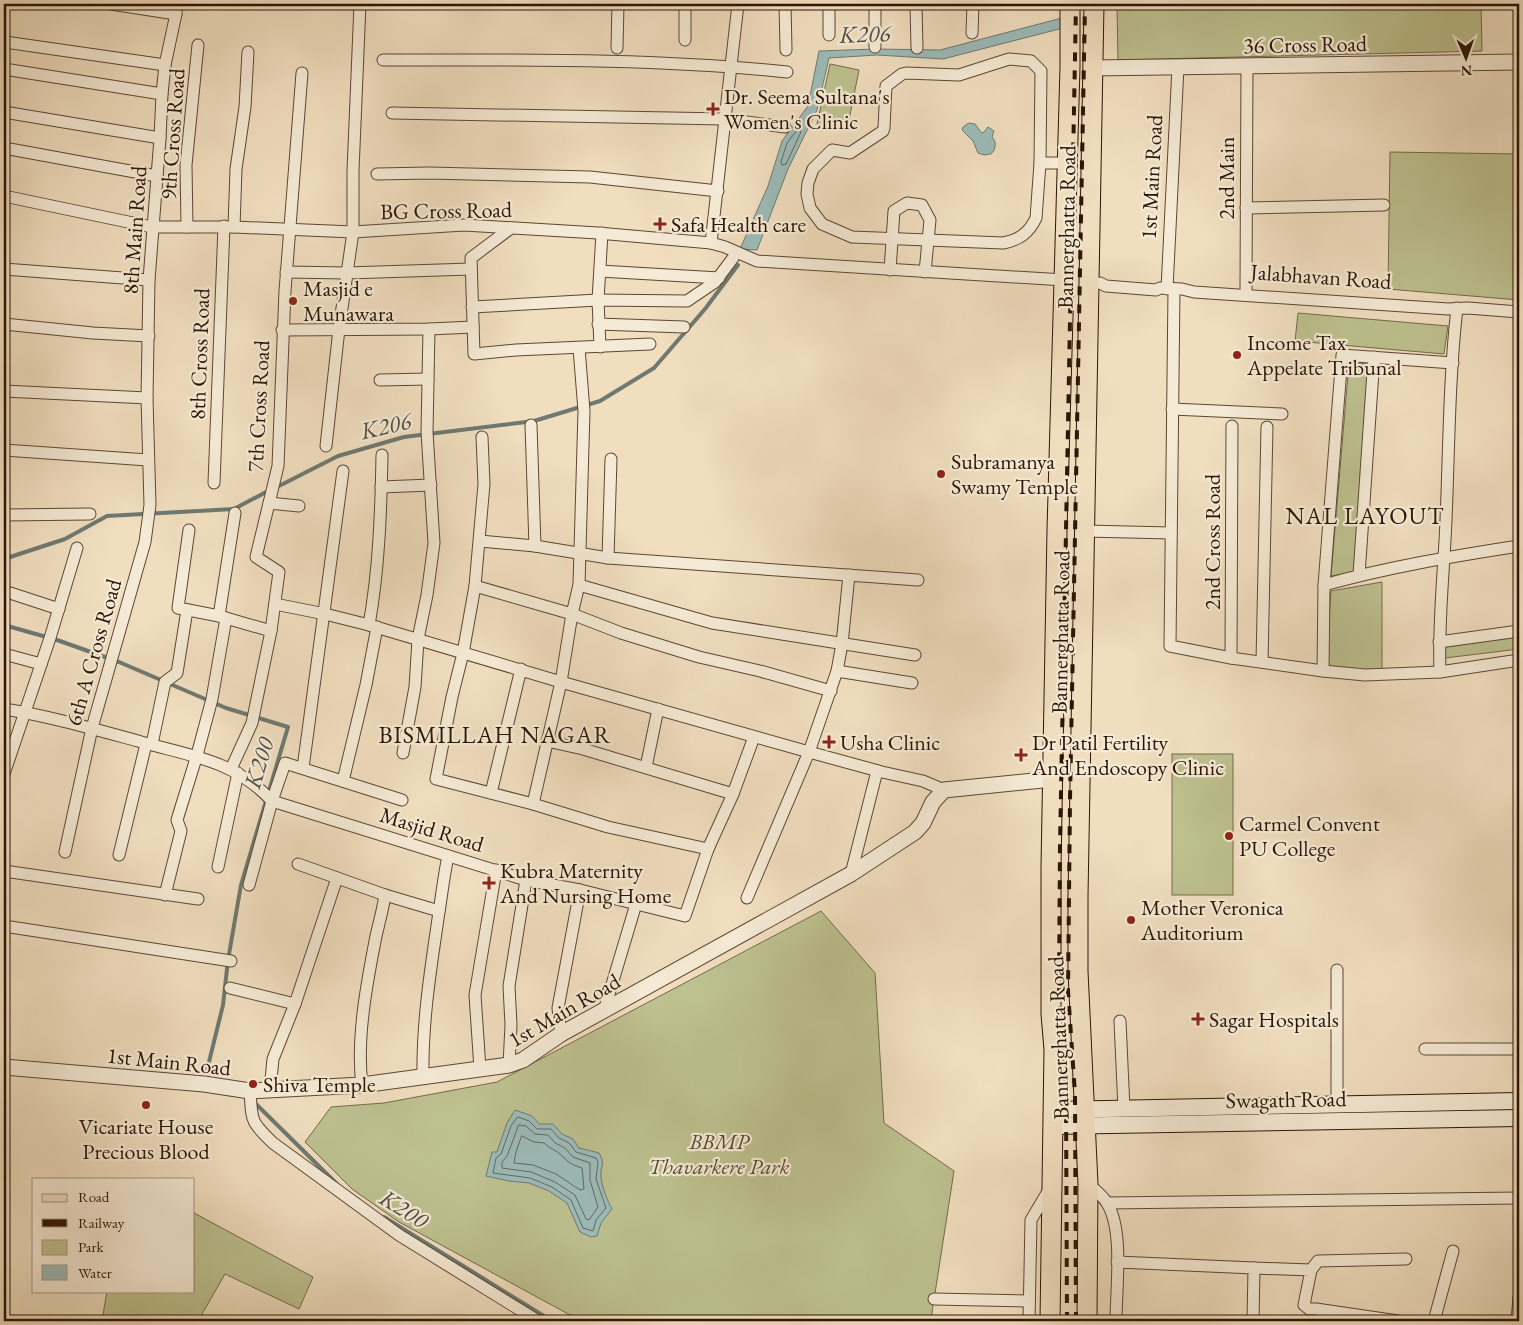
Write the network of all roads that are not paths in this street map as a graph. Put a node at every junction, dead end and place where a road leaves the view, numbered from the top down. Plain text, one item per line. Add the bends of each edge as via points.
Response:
1 (111, 4) edge
2 (360, 4) edge
3 (618, 4) edge
4 (685, 4) edge
5 (738, 4) edge
6 (786, 4) edge
7 (829, 4) edge
8 (875, 4) edge
9 (916, 4) edge
10 (972, 4) edge
11 (1070, 4) edge
12 (1094, 4) edge
13 (176, 9) edge
14 (972, 34) dead end
15 (829, 35) dead end
16 (685, 40) dead end
17 (5, 42) dead end
18 (198, 45) dead end
19 (875, 47) dead end
20 (617, 48) dead end
21 (917, 48) dead end
22 (786, 50) dead end
23 (248, 52) dead end
24 (383, 60) dead end
25 (1519, 62) edge
26 (165, 66) junction
27 (730, 66) junction
28 (1247, 66) junction
29 (1178, 67) junction
30 (1092, 68) junction
31 (4, 69) edge
32 (787, 72) dead end
33 (302, 73) dead end
34 (162, 94) junction
35 (4, 112) edge
36 (392, 113) dead end
37 (725, 119) junction
38 (785, 127) dead end
39 (160, 138) junction
40 (4, 148) edge
41 (1040, 163) junction
42 (1066, 163) junction
43 (377, 174) dead end
44 (157, 176) junction
45 (718, 191) junction
46 (4, 196) edge
47 (1384, 205) dead end
48 (1246, 208) junction
49 (229, 226) junction
50 (152, 227) junction
51 (187, 227) junction
52 (511, 228) junction
53 (290, 229) junction
54 (353, 232) junction
55 (602, 233) junction
56 (892, 239) junction
57 (927, 240) junction
58 (711, 243) junction
59 (740, 256) junction
60 (4, 269) edge
61 (471, 269) junction
62 (890, 270) junction
63 (600, 271) junction
64 (286, 272) junction
65 (925, 272) junction
66 (347, 273) junction
67 (719, 278) junction
68 (149, 280) junction
69 (1064, 280) junction
70 (1095, 283) junction
71 (1171, 289) junction
72 (1246, 291) junction
73 (598, 300) junction
74 (472, 307) junction
75 (1457, 308) junction
76 (1519, 312) edge
77 (1519, 317) edge
78 (4, 324) edge
79 (598, 324) junction
80 (473, 327) junction
81 (684, 327) dead end
82 (340, 329) junction
83 (429, 329) junction
84 (282, 330) junction
85 (149, 336) junction
86 (650, 344) dead end
87 (600, 347) junction
88 (579, 348) junction
89 (1374, 357) junction
90 (1453, 363) junction
91 (428, 379) junction
92 (380, 380) dead end
93 (4, 391) edge
94 (147, 398) junction
95 (1172, 409) junction
96 (1282, 414) dead end
97 (531, 425) dead end
98 (1232, 426) dead end
99 (1267, 427) dead end
100 (482, 437) dead end
101 (326, 446) dead end
102 (4, 450) edge
103 (382, 455) dead end
104 (611, 459) dead end
105 (148, 460) junction
106 (343, 471) dead end
107 (214, 483) dead end
108 (431, 485) junction
109 (381, 487) junction
110 (269, 504) junction
111 (299, 506) dead end
112 (235, 513) dead end
113 (90, 514) dead end
114 (4, 515) edge
115 (190, 530) dead end
116 (1085, 531) junction
117 (1171, 533) junction
118 (480, 541) junction
119 (535, 546) junction
120 (1519, 546) edge
121 (77, 548) dead end
122 (580, 554) junction
123 (608, 558) junction
124 (1444, 558) junction
125 (850, 575) junction
126 (1359, 575) junction
127 (918, 580) dead end
128 (579, 585) junction
129 (1324, 585) junction
130 (475, 586) junction
131 (4, 591) edge
132 (275, 604) junction
133 (59, 608) junction
134 (187, 610) junction
135 (325, 614) junction
136 (572, 614) junction
137 (222, 617) junction
138 (373, 626) junction
139 (271, 631) junction
140 (1519, 631) edge
141 (418, 639) junction
142 (1438, 642) junction
143 (842, 644) junction
144 (464, 653) junction
145 (4, 654) edge
146 (914, 655) dead end
147 (1231, 658) junction
148 (1519, 660) edge
149 (1262, 662) junction
150 (41, 664) junction
151 (521, 670) junction
152 (837, 671) junction
153 (1323, 671) junction
154 (1440, 672) junction
155 (561, 682) junction
156 (912, 683) dead end
157 (831, 690) junction
158 (4, 709) edge
159 (658, 709) junction
160 (24, 712) junction
161 (92, 728) junction
162 (754, 737) junction
163 (547, 741) junction
164 (149, 744) junction
165 (809, 752) junction
166 (403, 753) dead end
167 (197, 756) junction
168 (646, 767) junction
169 (304, 768) junction
170 (4, 770) edge
171 (234, 771) junction
172 (877, 771) junction
173 (1053, 778) junction
174 (1079, 780) junction
175 (343, 781) junction
176 (944, 790) junction
177 (491, 793) junction
178 (733, 794) junction
179 (402, 800) dead end
180 (272, 801) junction
181 (533, 804) junction
182 (708, 848) junction
183 (65, 852) dead end
184 (119, 855) dead end
185 (448, 856) junction
186 (298, 864) dead end
187 (218, 867) dead end
188 (496, 870) junction
189 (4, 871) edge
190 (851, 874) junction
191 (337, 878) junction
192 (526, 880) junction
193 (249, 885) dead end
194 (580, 890) junction
195 (164, 895) junction
196 (386, 895) junction
197 (747, 898) dead end
198 (198, 899) dead end
199 (636, 904) junction
200 (439, 911) junction
201 (4, 926) edge
202 (232, 961) dead end
203 (1337, 970) dead end
204 (230, 988) dead end
205 (295, 1004) junction
206 (604, 1011) junction
207 (1120, 1021) dead end
208 (561, 1034) junction
209 (1425, 1049) dead end
210 (1519, 1049) edge
211 (509, 1065) junction
212 (4, 1067) edge
213 (480, 1069) junction
214 (423, 1077) junction
215 (362, 1085) junction
216 (270, 1090) junction
217 (250, 1091) junction
218 (1519, 1101) edge
219 (1338, 1105) junction
220 (1124, 1109) junction
221 (1178, 1116) junction
222 (1054, 1118) junction
223 (1085, 1118) junction
224 (1519, 1118) edge
225 (1053, 1184) junction
226 (1088, 1184) junction
227 (1519, 1198) edge
228 (1107, 1203) junction
229 (1453, 1251) dead end
230 (1406, 1259) dead end
231 (1117, 1262) junction
232 (1254, 1268) junction
233 (1311, 1270) junction
234 (1519, 1297) edge
235 (934, 1299) dead end
236 (1029, 1301) junction
237 (1316, 1309) junction
238 (538, 1321) edge
239 (1029, 1321) edge
240 (1050, 1321) edge
241 (1087, 1321) edge
242 (1116, 1321) edge
243 (1253, 1321) edge
244 (1314, 1321) edge
245 (1398, 1321) edge
246 (1434, 1321) edge
247 (1517, 1321) edge

1 - 13 street
2 - 54 street
3 - 20 street
4 - 16 street
5 - 27 street
6 - 22 street
7 - 15 street
8 - 19 street
9 - 21 street
10 - 14 street
11 - 42 main road, Bannerghatta Road
12 - 30 main road, Bannerghatta Road
13 - 26 street, 8th Main Road
17 - 26 street
18 - 51 street, 9th Cross Road via 186,165
23 - 49 street, 8th Cross Road via 245,107
24 - 27 street via 557,60
25 - 28 street, 36 Cross Road
26 - 34 street, 8th Main Road
27 - 32 street
27 - 37 street
28 - 29 street, 36 Cross Road
28 - 48 street, 2nd Main
29 - 30 street, 36 Cross Road
29 - 71 street, 1st Main Road
30 - 70 main road, Bannerghatta Road
31 - 34 street
33 - 53 street, 7th Cross Road
34 - 39 street, 8th Main Road
35 - 39 street
36 - 37 street
37 - 38 street
37 - 45 street
39 - 44 street, 8th Main Road
40 - 44 street
41 - 42 street
41 - 56 street via 1041,71 1031,61 1007,60 959,75 902,74 886,86 883,131 850,153 832,150 811,172 807,194 811,212 822,224 852,237
41 - 57 street via 1036,218 1023,236 1003,243
42 - 69 main road, Bannerghatta Road
43 - 45 street via 429,172 590,177
44 - 50 street, 8th Main Road
45 - 58 street
46 - 50 street, BG Cross Road
47 - 48 street
48 - 72 street, 2nd Main
49 - 51 street, BG Cross Road
49 - 53 street, BG Cross Road
49 - 107 street, 8th Cross Road
50 - 51 street, BG Cross Road
50 - 68 street, 8th Main Road
52 - 54 street, BG Cross Road via 464,226
52 - 55 street, BG Cross Road
52 - 61 street via 471,258
53 - 54 street, BG Cross Road
53 - 64 street, 7th Cross Road
54 - 66 street
55 - 58 street, BG Cross Road
55 - 63 street
56 - 57 street
56 - 57 street via 894,211 907,203 922,205 930,220
56 - 62 street
57 - 65 street
58 - 59 street, BG Cross Road
59 - 62 street, BG Cross Road via 757,261
59 - 67 street
60 - 68 street
61 - 66 street
61 - 74 street
62 - 65 street, BG Cross Road
63 - 67 street
63 - 73 street
64 - 66 street
64 - 84 street, 7th Cross Road
65 - 69 street, BG Cross Road
66 - 82 street
67 - 73 street via 687,301
68 - 85 street, 8th Main Road
69 - 173 main road, Bannerghatta Road
70 - 71 street, Jalabhavan Road via 1156,285
70 - 116 main road, Bannerghatta Road
71 - 72 street, Jalabhavan Road
71 - 75 street, Jalabhavan Road
71 - 95 street, 1st Main Road
72 - 75 street, Jalabhavan Road via 1447,304
73 - 74 street
73 - 79 street
74 - 80 street
75 - 76 street, Jalabhavan Road
75 - 77 street, Jalabhavan Road via 1469,313
75 - 90 street
78 - 85 street
79 - 81 street
79 - 87 street
80 - 83 street
80 - 88 street via 474,354
82 - 83 street
82 - 84 street
82 - 101 street
83 - 91 street
84 - 110 street, 7th Cross Road via 278,466
85 - 94 street, 8th Main Road
86 - 87 street
87 - 88 street
88 - 122 street via 584,411
89 - 90 street
89 - 126 street
89 - 129 street via 1342,355
90 - 124 street
91 - 92 street
91 - 108 street
93 - 94 street
94 - 105 street, 8th Main Road
95 - 96 street
95 - 117 street, 1st Main Road
97 - 119 street
98 - 147 street, 2nd Cross Road
99 - 149 street
100 - 118 street via 484,484
102 - 105 street
103 - 109 street
104 - 123 street
105 - 161 street, 6th A Cross Road via 150,505 145,542
106 - 135 street
108 - 109 street
108 - 141 street via 434,543
109 - 138 street
110 - 111 street
110 - 132 street, 7th Cross Road via 256,557 279,572
112 - 137 street
113 - 114 street
115 - 134 street via 178,608
116 - 117 street
116 - 174 main road, Bannerghatta Road
117 - 147 street, 1st Main Road via 1170,646
118 - 119 street
118 - 130 street
119 - 122 street
120 - 124 street
121 - 133 street
122 - 123 street
122 - 128 street
123 - 125 street
124 - 126 street
124 - 142 street
125 - 127 street
125 - 143 street
126 - 129 street
128 - 136 street
128 - 143 street via 712,623
129 - 153 street
130 - 136 street
130 - 144 street
131 - 133 street
132 - 135 street
132 - 139 street, 7th Cross Road
133 - 150 street
134 - 137 street
134 - 164 street via 177,672 165,682
135 - 138 street
135 - 169 street
136 - 155 street
136 - 157 street via 699,657
137 - 139 street
137 - 167 street via 212,699
138 - 141 street
138 - 175 street via 366,686
139 - 171 street, 7th Cross Road via 252,724
140 - 142 street
141 - 144 street
141 - 166 street via 415,687
142 - 154 street
143 - 146 street
143 - 152 street
144 - 151 street
144 - 177 street via 436,779
145 - 150 street
147 - 149 street
148 - 154 street
149 - 153 street
150 - 160 street
151 - 155 street
151 - 177 street
152 - 156 street
152 - 157 street
153 - 154 street via 1377,675
155 - 159 street
155 - 163 street
157 - 165 street
158 - 160 street
159 - 162 street
159 - 168 street
160 - 161 street
160 - 170 street
161 - 164 street
161 - 183 street, 6th A Cross Road
162 - 165 street
162 - 178 street, Masjid Road
163 - 168 street
163 - 181 street
164 - 167 street
164 - 184 street
165 - 172 street
165 - 197 street
167 - 171 street
167 - 195 street via 177,820 181,831
168 - 178 street
169 - 175 street
169 - 180 street via 285,763
171 - 180 street via 261,789
171 - 187 street, 7th Cross Road
172 - 176 street
172 - 190 street
173 - 174 main road
173 - 176 street
173 - 222 main road, Bannerghatta Road via 1051,1014
174 - 223 main road, Bannerghatta Road via 1078,971
175 - 179 street
176 - 190 street, 1st Main Road via 915,832
177 - 181 street
178 - 182 street, Masjid Road
180 - 185 street, Masjid Road
180 - 193 street
181 - 182 street via 608,827
182 - 199 street, Masjid Road via 685,916
185 - 188 street, Masjid Road
185 - 200 street
186 - 191 street
188 - 192 street, Masjid Road
188 - 213 street via 475,995
189 - 195 street
190 - 206 street, 1st Main Road
191 - 196 street
191 - 205 street
192 - 194 street, Masjid Road
192 - 211 street via 508,986 512,1025
194 - 199 street, Masjid Road
194 - 208 street via 558,1008
195 - 198 street
196 - 200 street
196 - 215 street via 365,1006 360,1049
199 - 206 street
200 - 214 street via 425,1009
201 - 202 street
203 - 219 street
204 - 205 street
205 - 216 street via 273,1059
206 - 208 street, 1st Main Road
207 - 220 street
208 - 211 street, 1st Main Road via 523,1060
209 - 210 street
211 - 213 street, 1st Main Road
212 - 217 street, 1st Main Road via 204,1084
213 - 214 street, 1st Main Road
214 - 215 street, 1st Main Road
215 - 216 street, 1st Main Road
216 - 217 street, 1st Main Road
217 - 238 street via 252,1118 257,1128 273,1142 399,1235
218 - 219 main road, Swagath Road
219 - 221 main road, Swagath Road
220 - 221 main road, Swagath Road
220 - 223 main road, Swagath Road
221 - 223 main road, Swagath Road
221 - 224 main road, Swagath Road
222 - 223 main road, Swagath Road
222 - 225 main road, Bannerghatta Road
223 - 226 main road, Bannerghatta Road
225 - 236 street via 1031,1220
225 - 240 main road, Bannerghatta Road
226 - 228 street
226 - 241 main road, Bannerghatta Road
227 - 228 street
228 - 231 street via 1116,1227
229 - 246 street
230 - 233 street via 1318,1261
231 - 232 street
231 - 242 street
232 - 233 street
232 - 243 street
233 - 237 street via 1304,1305
234 - 247 street
235 - 236 street
236 - 239 street
237 - 244 street
237 - 245 street

